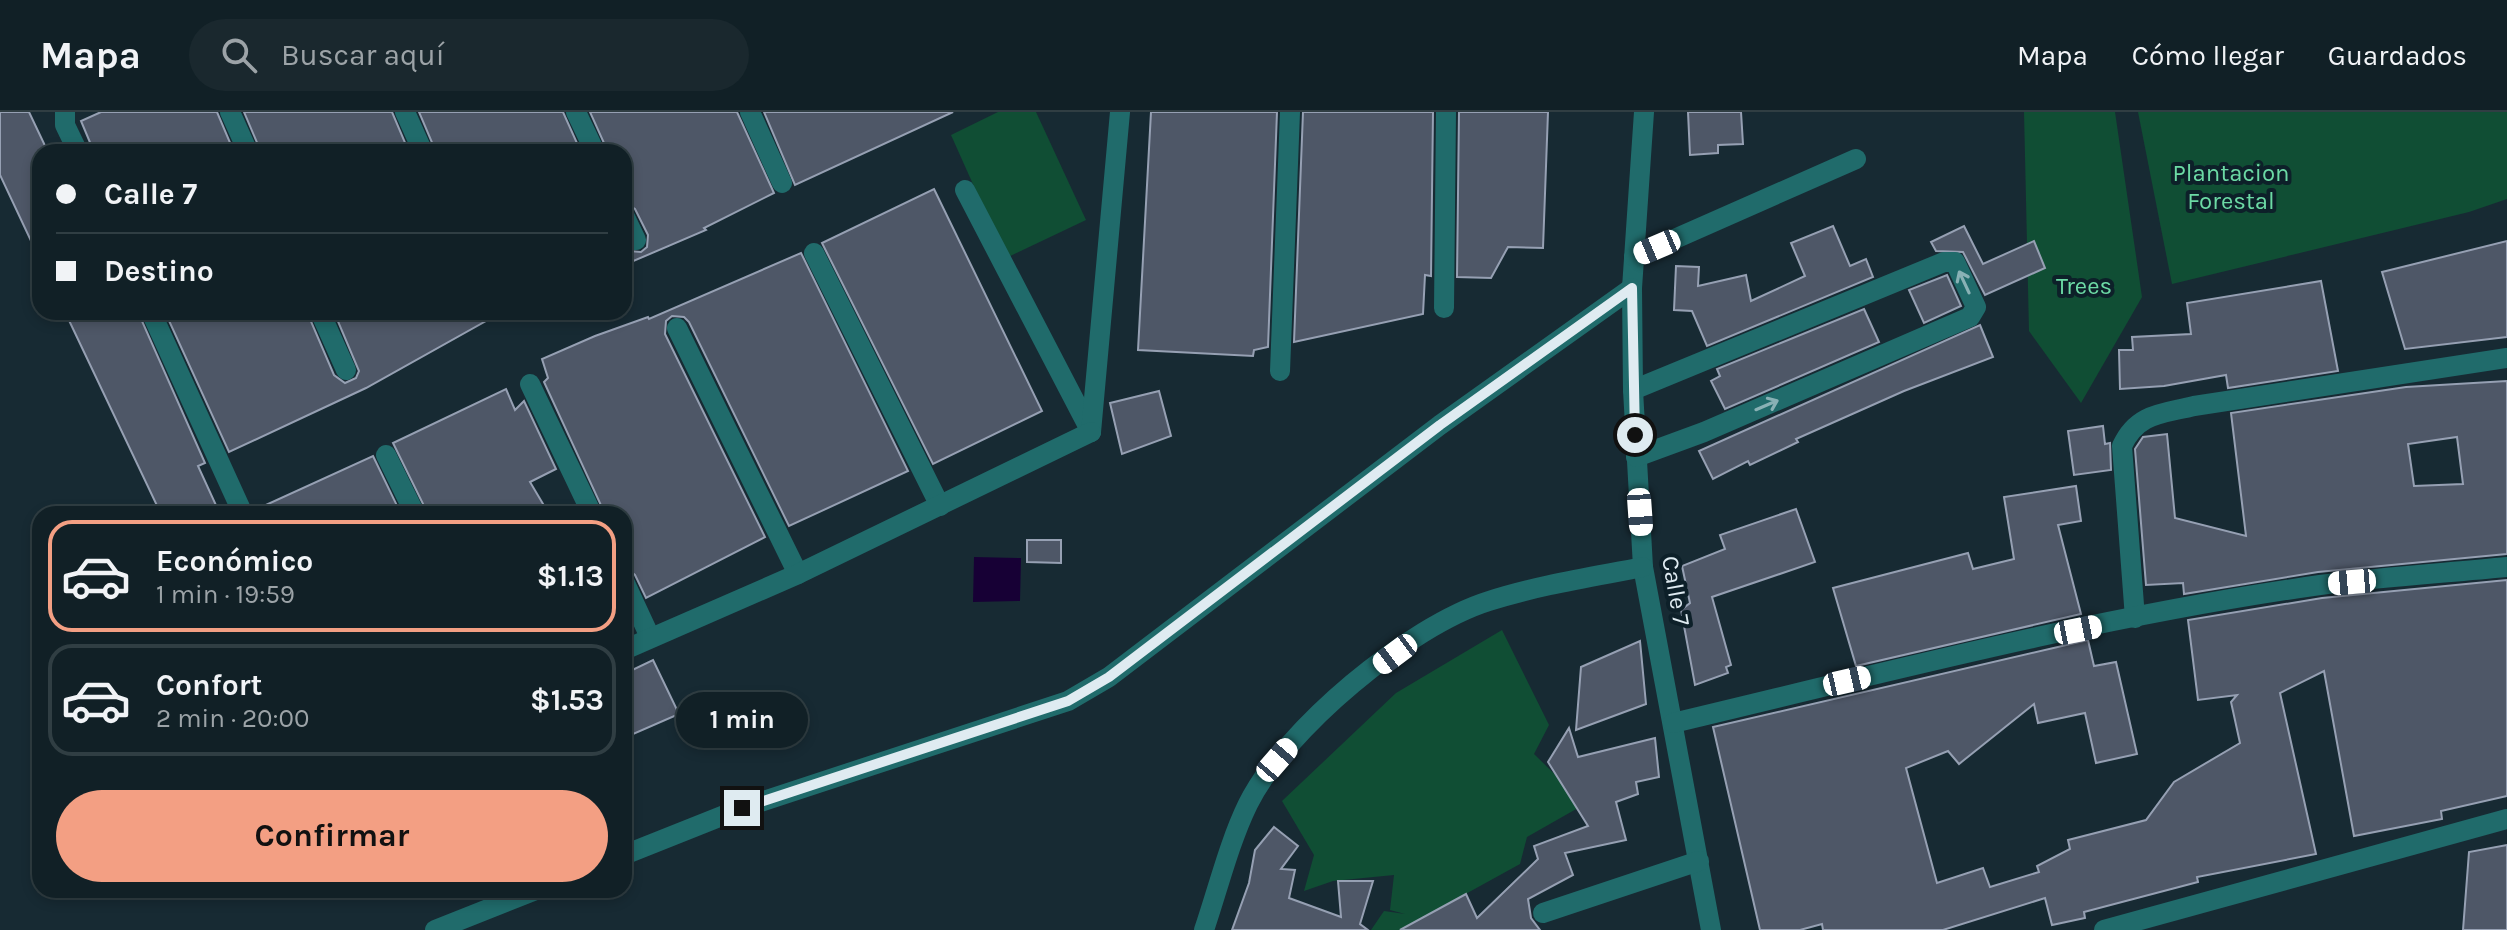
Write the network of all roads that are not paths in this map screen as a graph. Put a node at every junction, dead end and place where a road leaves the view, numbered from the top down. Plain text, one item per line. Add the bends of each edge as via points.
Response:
1 (65, 112) edge
2 (230, 112) edge
3 (405, 112) edge
4 (576, 112) edge
5 (750, 112) edge
6 (1120, 112) edge
7 (1290, 112) edge
8 (1446, 112) edge
9 (1644, 112) edge
10 (74, 144) edge
11 (244, 144) edge
12 (419, 144) edge
13 (591, 144) edge
14 (1856, 159) dead end
15 (782, 183) dead end
16 (965, 190) dead end
17 (632, 232) edge
18 (636, 240) dead end
19 (814, 253) dead end
20 (1634, 257) junction
21 (1632, 288) junction
22 (1444, 308) dead end
23 (155, 320) edge
24 (324, 320) edge
25 (677, 328) dead end
26 (2507, 358) edge
27 (346, 370) dead end
28 (1280, 371) dead end
29 (530, 384) dead end
30 (1633, 390) junction
31 (1091, 432) junction
32 (386, 455) dead end
33 (1636, 457) junction
34 (239, 506) edge
35 (411, 506) edge
36 (588, 506) edge
37 (940, 506) junction
38 (1643, 567) junction
39 (2507, 567) edge
40 (798, 574) junction
41 (632, 598) edge
42 (2135, 618) junction
43 (650, 637) junction
44 (632, 646) edge
45 (1673, 723) junction
46 (2507, 819) edge
47 (632, 852) edge
48 (1699, 861) junction
49 (516, 898) edge
50 (1543, 913) dead end
51 (435, 930) edge
52 (1204, 930) edge
53 (1711, 930) edge
54 (2104, 930) edge

1 - 10 street
2 - 11 street
3 - 12 street
4 - 13 street
5 - 15 street
6 - 31 street
7 - 28 street
8 - 22 street
9 - 20 street, Calle 7
14 - 20 street
16 - 31 street
17 - 18 street
19 - 37 street
20 - 21 street, Calle 7
21 - 30 street, Calle 7
21 - 47 street via 1440,425 1109,677 1068,701 742,808
23 - 34 street
24 - 27 street
25 - 40 street
26 - 42 street via 2194,406 2146,418 2130,429 2122,446
29 - 36 street
30 - 33 street, Calle 7
33 -> 30 street via 1970,317 1976,307 1955,262 1944,262
31 - 37 street
32 - 35 street
33 - 38 street, Calle 7
37 - 40 street
38 - 45 street, Calle 7
38 - 52 street via 1487,601 1421,635 1319,712 1248,804
39 - 42 street via 2321,585
40 - 43 street
41 - 43 street
42 - 45 street
43 - 44 street
45 - 48 street, Calle 7
46 - 54 street
48 - 50 street
48 - 53 street, Calle 7
49 - 51 street

